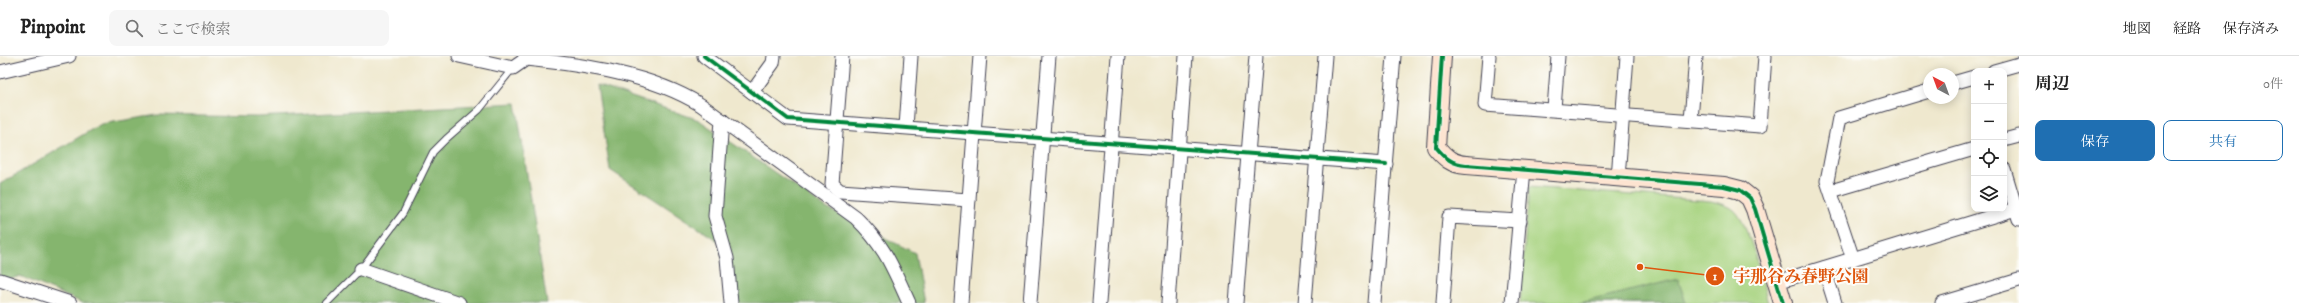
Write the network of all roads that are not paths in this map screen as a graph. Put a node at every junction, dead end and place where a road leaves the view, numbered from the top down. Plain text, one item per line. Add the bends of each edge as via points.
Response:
1 (69, 56) edge
2 (459, 56) edge
3 (704, 56) edge
4 (774, 56) edge
5 (842, 56) edge
6 (911, 56) edge
7 (980, 56) edge
8 (1049, 56) edge
9 (1118, 56) edge
10 (1186, 56) edge
11 (1256, 56) edge
12 (1325, 56) edge
13 (1394, 56) edge
14 (1442, 56) edge
15 (1489, 56) edge
16 (1558, 56) edge
17 (1627, 56) edge
18 (1696, 56) edge
19 (1765, 56) edge
20 (526, 58) edge
21 (2019, 64) edge
22 (513, 68) junction
23 (2005, 68) edge
24 (0, 72) edge
25 (1971, 78) edge
26 (1959, 81) edge
27 (752, 92) junction
28 (1923, 93) edge
29 (1554, 110) junction
30 (1622, 114) junction
31 (722, 120) junction
32 (1691, 120) junction
33 (837, 122) junction
34 (906, 127) junction
35 (974, 132) junction
36 (2019, 136) edge
37 (1043, 138) junction
38 (2007, 139) edge
39 (1111, 142) junction
40 (1180, 148) junction
41 (1971, 150) edge
42 (1248, 153) junction
43 (1317, 158) junction
44 (1386, 164) junction
45 (1524, 169) junction
46 (2007, 176) edge
47 (1618, 178) junction
48 (1831, 191) junction
49 (969, 200) junction
50 (2018, 212) edge
51 (1520, 221) junction
52 (1853, 259) junction
53 (1824, 268) junction
54 (361, 269) junction
55 (0, 280) edge
56 (2019, 280) edge
57 (1777, 282) junction
58 (70, 303) edge
59 (327, 303) edge
60 (459, 303) edge
61 (731, 303) edge
62 (909, 303) edge
63 (961, 303) edge
64 (1030, 303) edge
65 (1099, 303) edge
66 (1168, 303) edge
67 (1236, 303) edge
68 (1306, 303) edge
69 (1374, 303) edge
70 (1443, 303) edge
71 (1512, 303) edge
72 (1783, 303) edge
73 (1835, 303) edge
74 (1942, 303) edge

1 - 24 street
2 - 22 street
3 - 27 street
4 - 27 street via 773,63
5 - 33 street
6 - 34 street
7 - 35 street
8 - 37 street
9 - 39 street
10 - 40 street
11 - 42 street
12 - 43 street
13 - 44 street
14 - 45 street via 1436,147 1454,164
15 - 29 street via 1485,105
16 - 29 street
17 - 30 street
18 - 32 street
19 - 32 street via 1760,126
20 - 22 street
20 - 31 street via 566,63 655,82 681,92
21 - 23 street
22 - 54 lane via 479,110 433,152 403,213
25 - 26 street
27 - 33 street via 788,119
28 - 48 street via 1839,118 1827,181
29 - 30 street
30 - 32 street
30 - 47 street
31 - 61 street via 715,216 727,258
31 - 62 street via 856,218 876,237
33 - 34 street
33 - 49 street via 832,184 840,191
34 - 35 street
35 - 37 street
35 - 49 street
36 - 38 street
37 - 39 street
37 - 64 street
39 - 40 street
39 - 65 street
40 - 42 street
40 - 66 street
41 - 48 street
42 - 43 street
42 - 67 street
43 - 44 street
43 - 68 street
44 - 69 street
45 - 47 street
45 - 51 street
46 - 50 street
47 - 57 street via 1706,184 1740,190 1750,198 1755,209
48 - 52 street
49 - 63 street
50 - 52 street
51 - 70 street via 1449,217
51 - 71 street
52 - 53 street
53 - 57 street
53 - 73 street
54 - 59 lane
54 - 60 street
55 - 58 street
56 - 74 street
57 - 72 street

